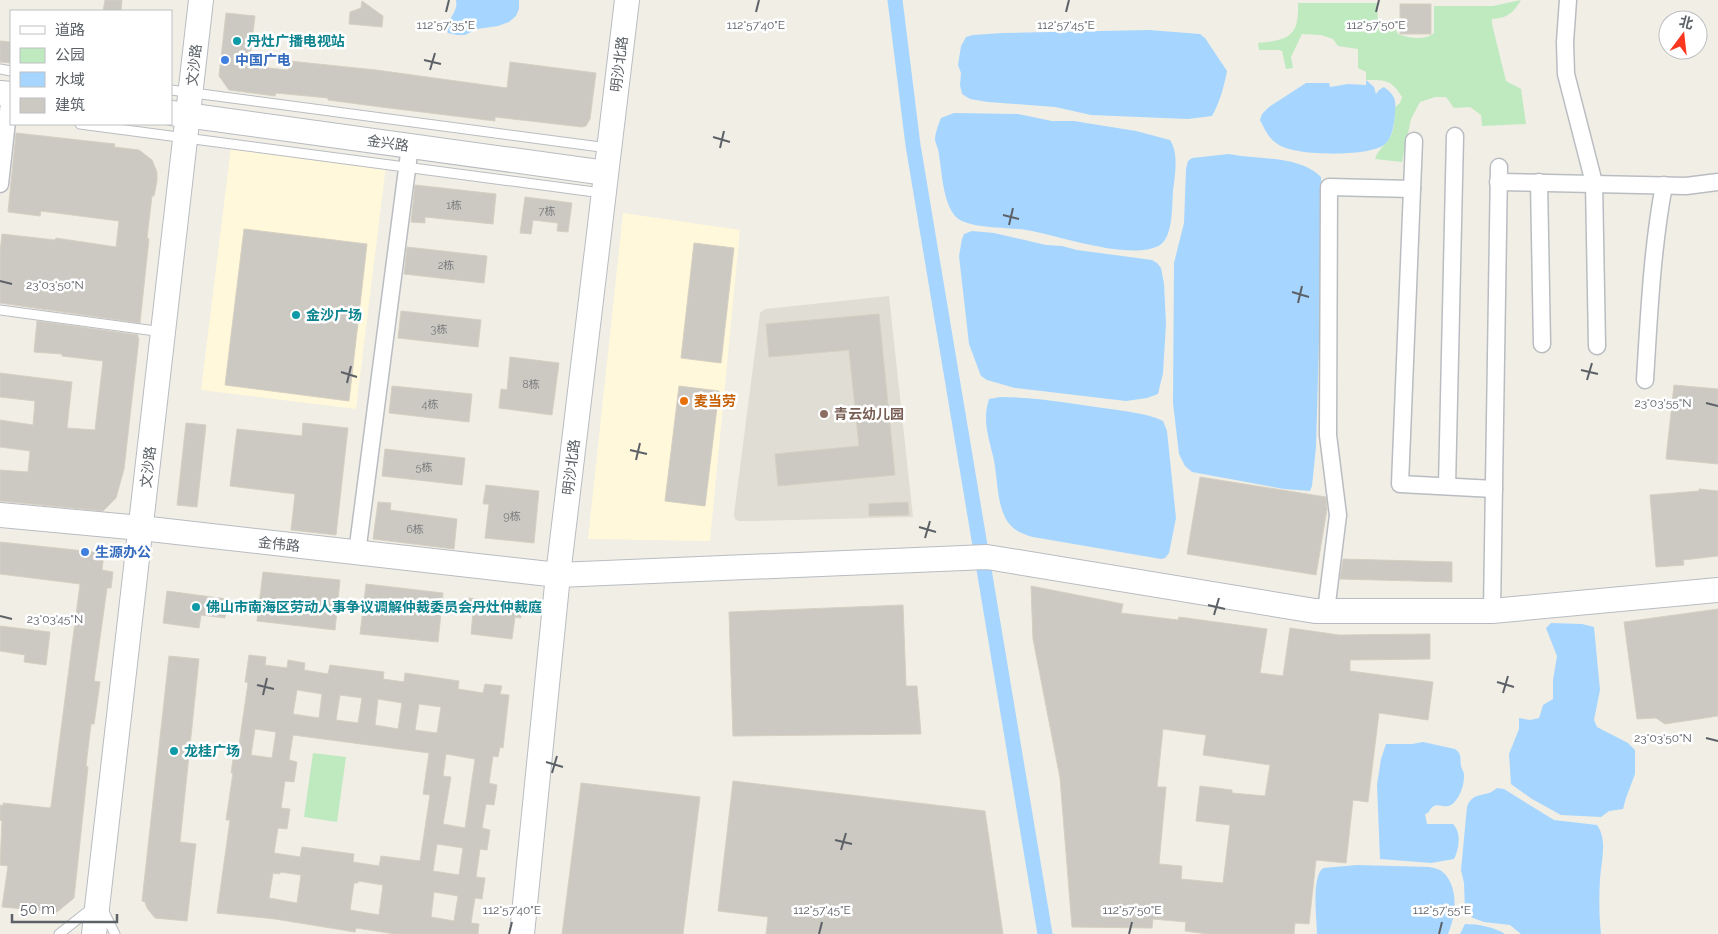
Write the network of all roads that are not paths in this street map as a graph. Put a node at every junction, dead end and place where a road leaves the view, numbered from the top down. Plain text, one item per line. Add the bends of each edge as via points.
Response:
1 (201, 0) edge
2 (627, 0) edge
3 (1568, 0) edge
4 (7, 104) edge
5 (181, 110) edge
6 (1455, 136) dead end
7 (1414, 141) dead end
8 (609, 148) junction
9 (409, 156) junction
10 (1539, 182) junction
11 (1718, 182) edge
12 (604, 183) junction
13 (1594, 183) junction
14 (0, 184) edge
15 (1664, 185) junction
16 (1412, 189) junction
17 (0, 310) edge
18 (164, 332) junction
19 (1542, 344) dead end
20 (1598, 346) dead end
21 (1645, 380) dead end
22 (1447, 486) junction
23 (1494, 488) junction
24 (0, 515) edge
25 (142, 528) junction
26 (357, 553) junction
27 (558, 575) junction
28 (1718, 590) edge
29 (1326, 611) junction
30 (1492, 611) junction
31 (99, 902) junction
32 (59, 934) edge
33 (94, 934) edge
34 (115, 934) edge
35 (522, 934) edge

1 - 5 street, 文沙路
2 - 8 street, 明沙北路
3 - 13 street via 1566,74
4 - 14 street
5 - 8 lane
5 - 9 street, 金兴路
5 - 18 street, 文沙路
6 - 22 street
7 - 16 street
8 - 12 street, 明沙北路
9 - 12 street, 金兴路
9 - 26 street
10 - 13 street
10 - 19 street
10 - 23 street via 1499,174
11 - 15 street
12 - 27 street, 明沙北路
13 - 15 street
13 - 20 street
15 - 21 street via 1655,238
16 - 22 street via 1400,484
16 - 29 street via 1330,187 1328,435 1338,515
17 - 18 lane
18 - 25 street, 文沙路
22 - 23 street
23 - 30 street
24 - 25 street, 金伟路
25 - 26 street, 金伟路
25 - 31 street, 文沙路
26 - 27 street, 金伟路
27 - 29 street, 金伟路 via 980,557
27 - 35 street, 明沙北路
28 - 30 street, 金伟路
29 - 30 street, 金伟路
31 - 32 lane
31 - 33 street, 文沙路
31 - 34 lane

